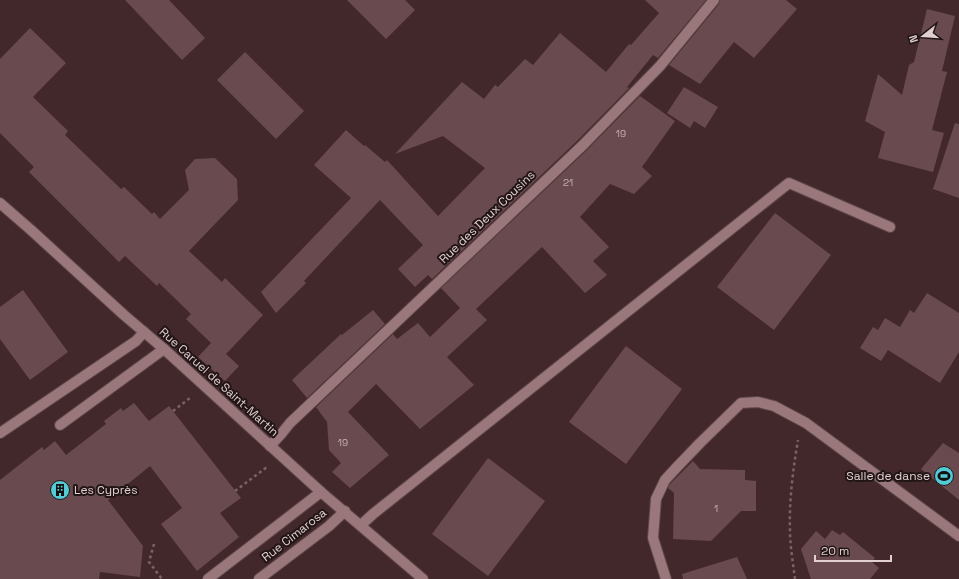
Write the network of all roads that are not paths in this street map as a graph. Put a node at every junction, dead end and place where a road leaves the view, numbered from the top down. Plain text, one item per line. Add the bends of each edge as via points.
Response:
1 (714, 0) edge
2 (0, 203) edge
3 (890, 227) dead end
4 (144, 332) junction
5 (164, 349) junction
6 (60, 425) dead end
7 (0, 433) edge
8 (270, 446) junction
9 (321, 492) junction
10 (345, 511) junction
11 (361, 525) junction
12 (959, 536) edge
13 (208, 579) edge
14 (259, 579) edge
15 (423, 579) edge
16 (666, 579) edge

1 - 8 street, Rue des Deux Cousins via 660,66 583,145 290,423
2 - 4 street, Rue Caruel de Saint-Martin
3 - 11 street via 789,183
4 - 5 street, Rue Caruel de Saint-Martin
4 - 7 street via 136,341
5 - 6 street
5 - 8 street, Rue Caruel de Saint-Martin
8 - 9 street, Rue Caruel de Saint-Martin
9 - 10 street, Rue Caruel de Saint-Martin
9 - 13 street
10 - 11 street, Rue Caruel de Saint-Martin
10 - 14 street, Rue Cimarosa
11 - 15 street, Rue Caruel de Saint-Martin
12 - 16 street via 803,422 774,406 758,402 741,403 665,480 656,499 653,538

